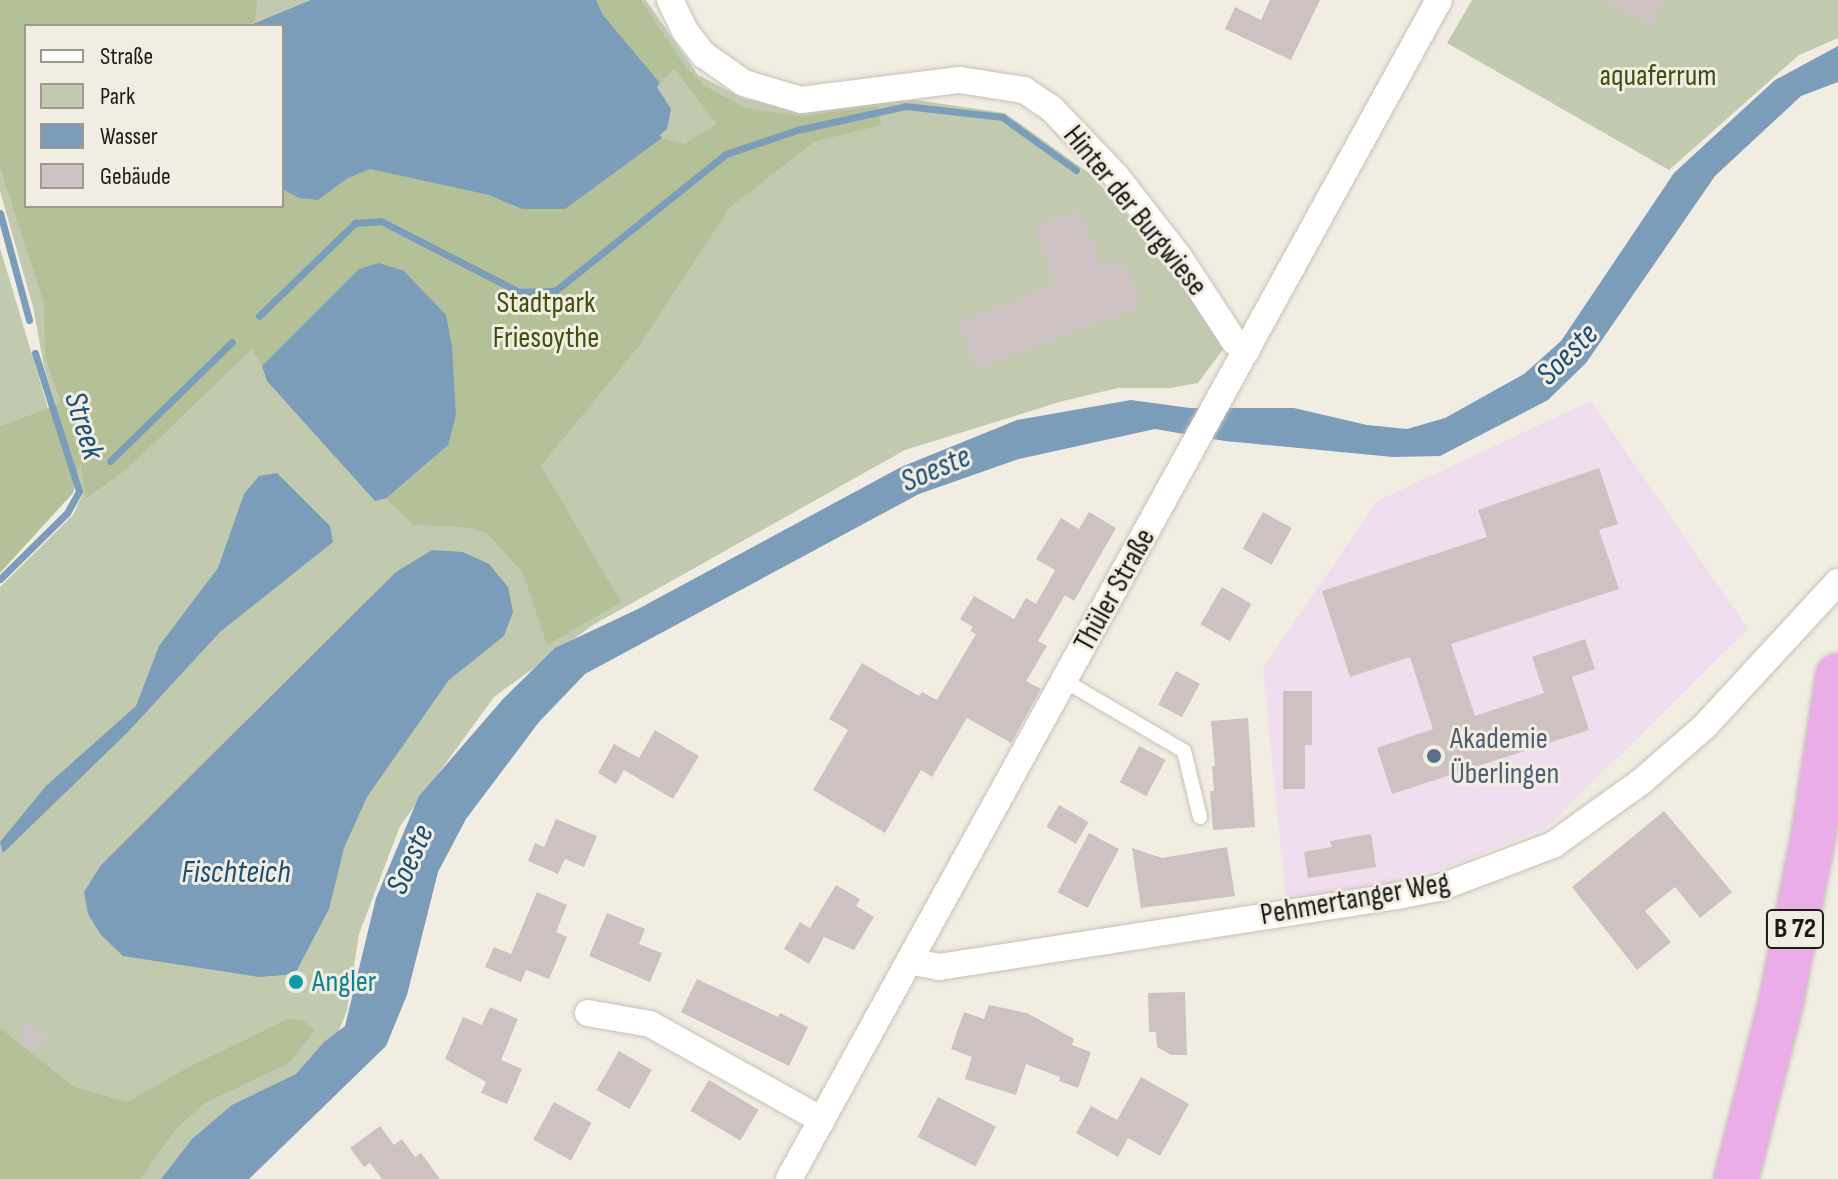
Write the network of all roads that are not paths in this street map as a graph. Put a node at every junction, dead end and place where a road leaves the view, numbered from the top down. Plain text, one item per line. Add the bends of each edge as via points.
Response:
1 (670, 0) edge
2 (1439, 0) edge
3 (1247, 351) junction
4 (1838, 582) edge
5 (1838, 676) edge
6 (1065, 681) junction
7 (1200, 817) dead end
8 (909, 961) junction
9 (588, 1013) dead end
10 (822, 1120) junction
11 (789, 1179) edge
12 (1736, 1179) edge

1 - 3 street, Hinter der Burgwiese via 704,55 744,83 801,100 932,81 1024,90 1052,109 1108,167 1179,257 1234,341
2 - 3 street, Thüler Straße
3 - 6 street, Thüler Straße
4 - 8 street, Pehmertanger Weg via 1705,726 1642,781 1553,845 1439,888 1402,895 939,967
5 - 12 highway, B 72 via 1781,1002
6 - 7 lane via 1184,751
6 - 8 street, Thüler Straße
8 - 10 street, Thüler Straße
9 - 10 street via 650,1024
10 - 11 street, Thüler Straße

